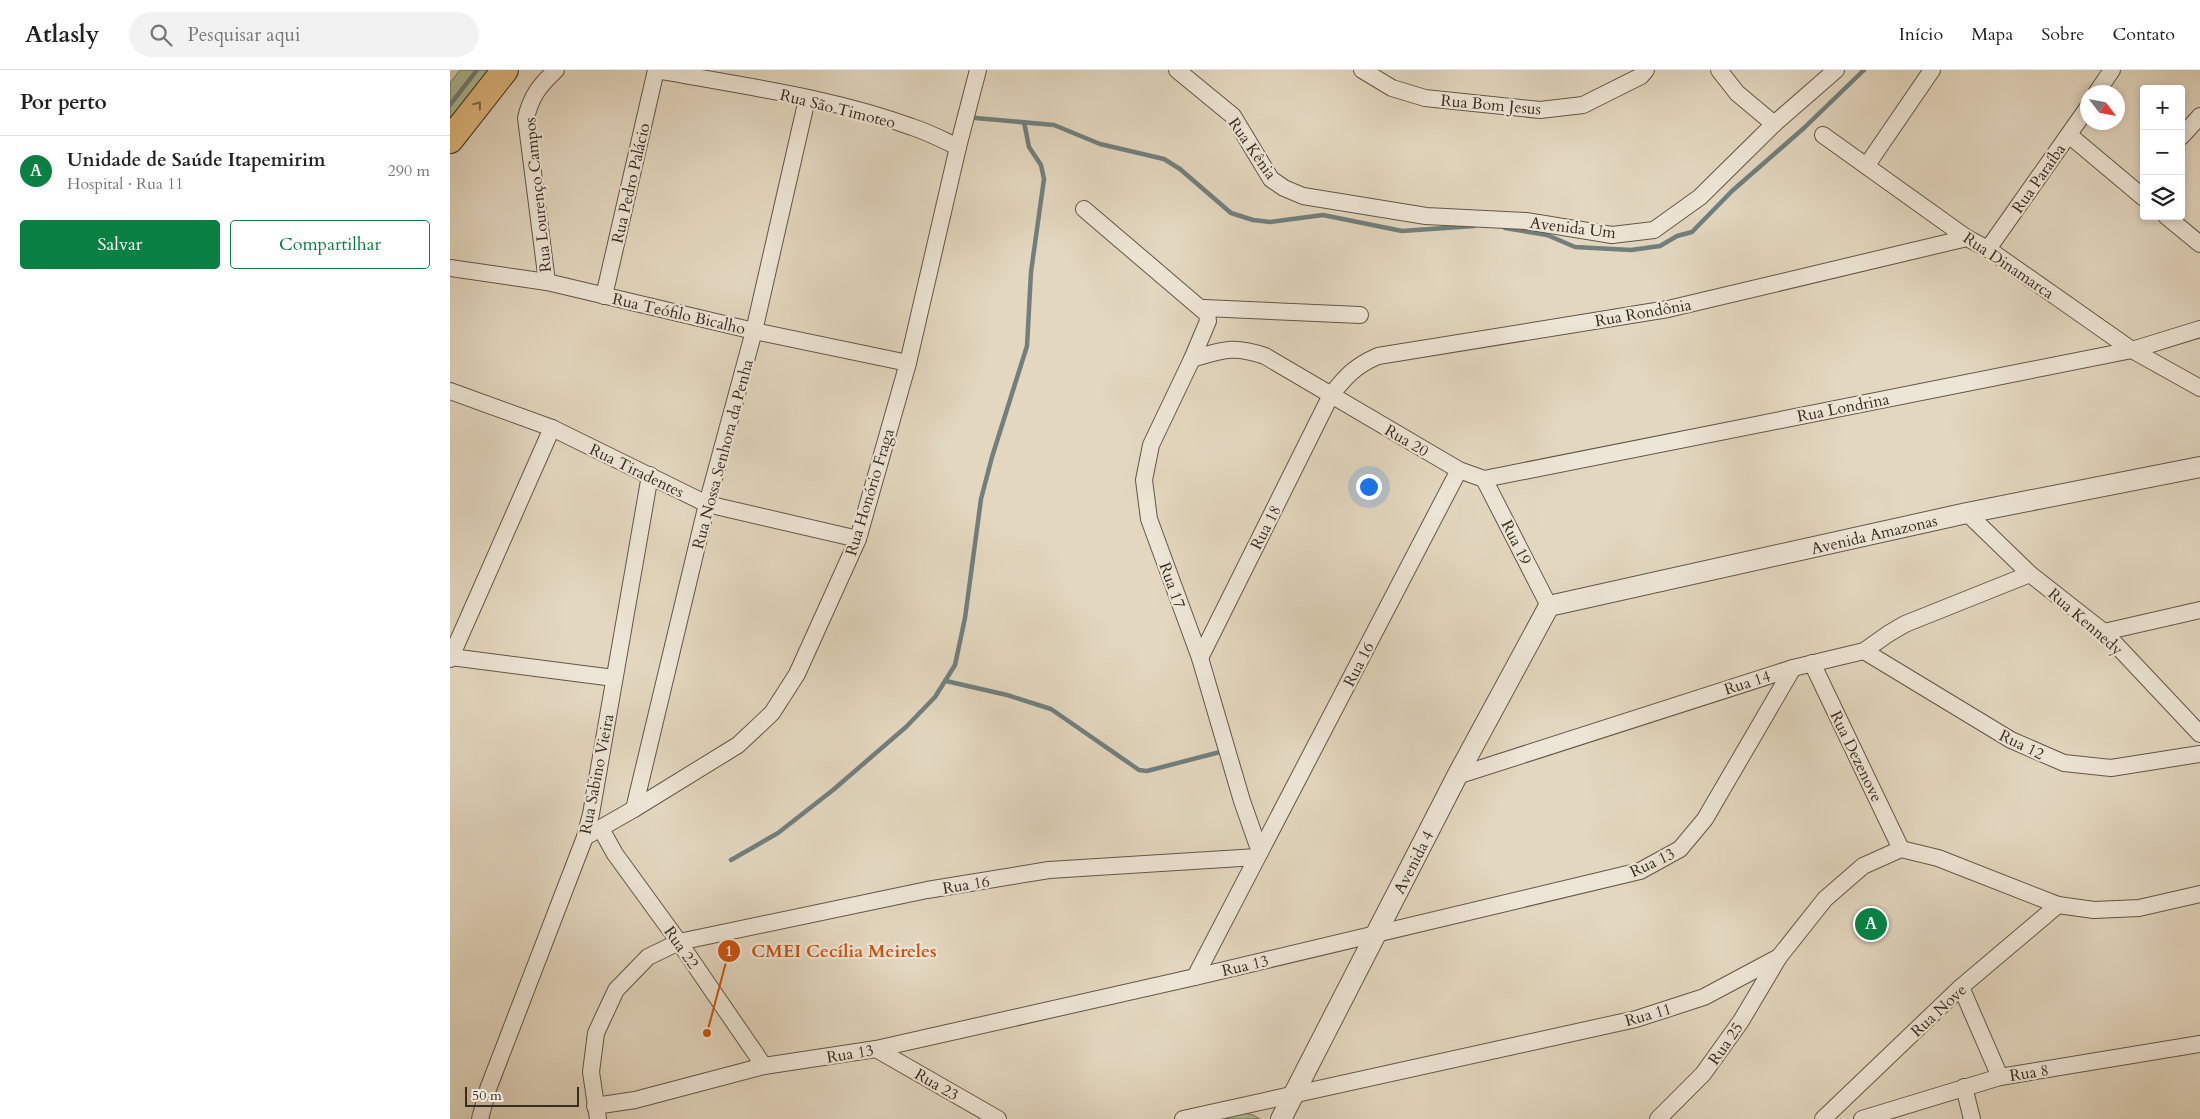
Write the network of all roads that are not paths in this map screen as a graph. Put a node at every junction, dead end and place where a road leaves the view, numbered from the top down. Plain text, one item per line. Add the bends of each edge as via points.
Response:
1 (505, 70) edge
2 (556, 70) edge
3 (656, 70) edge
4 (978, 70) edge
5 (1177, 70) edge
6 (1362, 70) edge
7 (1646, 70) edge
8 (1719, 70) edge
9 (1836, 70) edge
10 (1932, 70) edge
11 (2112, 70) edge
12 (2102, 85) edge
13 (807, 99) junction
14 (2200, 116) edge
15 (2080, 119) edge
16 (1774, 124) junction
17 (2185, 133) edge
18 (1822, 135) dead end
19 (2069, 135) junction
20 (450, 140) edge
21 (958, 147) junction
22 (1867, 165) junction
23 (1284, 188) joint
24 (2140, 189) edge
25 (1084, 209) dead end
26 (2171, 220) edge
27 (1967, 238) junction
28 (2200, 244) edge
29 (1988, 249) junction
30 (450, 268) edge
31 (547, 282) junction
32 (604, 296) junction
33 (1206, 315) junction
34 (1360, 315) dead end
35 (2200, 328) edge
36 (754, 331) junction
37 (2132, 350) junction
38 (1192, 358) junction
39 (908, 363) junction
40 (2200, 388) edge
41 (450, 391) edge
42 (1331, 395) junction
43 (552, 428) junction
44 (2200, 467) edge
45 (1458, 470) junction
46 (650, 474) junction
47 (1484, 478) junction
48 (707, 504) junction
49 (1967, 513) junction
50 (858, 539) junction
51 (2030, 574) junction
52 (1549, 606) junction
53 (2200, 610) edge
54 (2104, 632) junction
55 (1864, 651) junction
56 (450, 658) edge
57 (1200, 658) junction
58 (1812, 663) junction
59 (1793, 668) junction
60 (614, 678) junction
61 (2200, 734) edge
62 (2200, 754) edge
63 (1457, 776) junction
64 (634, 809) junction
65 (601, 829) junction
66 (585, 837) junction
67 (1901, 849) junction
68 (1258, 855) junction
69 (2200, 894) edge
70 (2058, 905) junction
71 (1377, 934) junction
72 (679, 942) junction
73 (1779, 957) junction
74 (1195, 977) junction
75 (1961, 987) junction
76 (2200, 1044) edge
77 (876, 1049) junction
78 (764, 1066) junction
79 (2000, 1077) junction
80 (1964, 1087) junction
81 (1294, 1096) junction
82 (597, 1113) edge
83 (480, 1119) edge
84 (998, 1119) edge
85 (1183, 1119) edge
86 (1281, 1119) edge
87 (1658, 1119) edge
88 (1823, 1119) edge
89 (1862, 1119) edge
90 (1972, 1119) edge

20 -> 1 main road
2 - 31 street, Rua Lourenço Campos via 543,82 530,102 526,118
3 - 13 street, Rua São Timoteo
3 - 32 street, Rua Pedro Palácio
4 - 21 street, Rua Honório Fraga
5 - 23 street, Rua Kênia via 1233,116 1271,179
6 - 7 street, Rua Bom Jesus via 1392,88 1424,98 1540,110 1583,105 1641,76
8 - 16 street via 1737,93
9 - 16 street, Avenida Um
10 - 22 street
11 - 12 street
13 - 21 street, Rua São Timoteo via 889,119
13 - 36 street, Rua Nossa Senhora da Penha
14 - 17 street
15 - 19 street, Rua Paraíba
16 - 23 street, Avenida Um via 1700,197 1654,230 1612,235 1526,221 1426,216 1303,196
18 - 22 street, Rua Dinamarca
19 - 24 street
19 - 29 street, Rua Paraíba
21 - 39 street, Rua Honório Fraga
22 - 27 street, Rua Dinamarca
25 - 33 street
26 - 28 street
27 - 29 street, Rua Dinamarca
27 - 42 street, Rua Rondônia via 1668,309 1378,356 1360,364
29 - 37 street, Rua Dinamarca
30 - 31 street, Rua Teófilo Bicalho
31 - 32 street, Rua Teófilo Bicalho
32 - 36 street, Rua Teófilo Bicalho
33 - 34 street
33 - 38 street, Rua 17
35 - 37 street, Rua Londrina
36 - 39 street, Rua Teófilo Bicalho
36 - 48 street, Rua Nossa Senhora da Penha
37 - 40 street, Rua Dinamarca
37 - 47 street, Rua Londrina
38 - 42 street, Rua 20 via 1228,348 1246,349 1265,356
38 - 57 street, Rua 17 via 1150,445 1144,480 1149,519
39 - 50 street, Rua Honório Fraga
41 - 43 street, Rua Tiradentes
42 - 45 street, Rua 20
42 - 57 street, Rua 18
43 - 46 street, Rua Tiradentes
43 - 56 street
44 - 49 street, Avenida Amazonas
45 - 47 street, Rua 20
45 - 68 street, Rua 16
46 - 48 street, Rua Tiradentes
46 - 60 street, Rua Sabino Vieira
47 - 52 street, Rua 19
48 - 50 street, Rua Tiradentes
48 - 64 street, Rua Nossa Senhora da Penha
49 - 51 street, Rua Kennedy
49 - 52 street, Avenida Amazonas
50 - 64 street, Rua Honório Fraga via 797,674 772,713 738,745
51 - 54 street, Rua Kennedy
51 - 55 street, Rua 14 via 1906,624
52 - 63 street, Avenida 4
53 - 54 street
54 - 61 street, Rua Kennedy
55 - 58 street, Rua 14
55 - 62 street, Rua 12 via 2011,740 2064,763 2111,768
56 - 60 street
57 - 68 street, Rua 17
58 - 59 street, Rua 14
58 - 67 street, Rua Dezenove
59 - 63 street, Rua 14
59 - 71 street, Rua 13 via 1705,819 1680,849 1640,870
60 - 66 street, Rua Sabino Vieira
63 - 71 street, Avenida 4
64 - 65 street, Rua Honório Fraga
65 - 66 street, Rua Honório Fraga
65 - 72 street, Rua 22 via 615,854
66 - 83 street, Rua Sabino Vieira via 488,1089
67 - 70 street via 1938,858
67 - 73 street, Rua 11 via 1863,866 1825,898
68 - 72 street, Rua 16 via 1049,870 927,890
68 - 74 street, Rua 16
69 - 70 street via 2139,908 2094,910
70 - 75 street, Rua Nove
71 - 74 street, Rua 13
71 - 81 street, Avenida 4
72 - 78 street, Rua 22
72 - 82 street, Rua 16 via 648,956 616,990 596,1032 591,1072
73 - 81 street, Rua 11 via 1704,997 1636,1019
73 - 87 street, Rua 25 via 1741,1021 1704,1074
74 - 77 street, Rua 13
75 - 79 street
75 - 88 street, Rua Nove
76 - 79 street, Rua 8
77 - 78 street, Rua 13
77 - 84 street, Rua 23
78 - 82 street, Rua 13
79 - 80 street, Rua 8
80 - 89 street, Rua 8
80 - 90 street
81 - 85 street, Rua 11
81 - 86 street, Avenida 4

